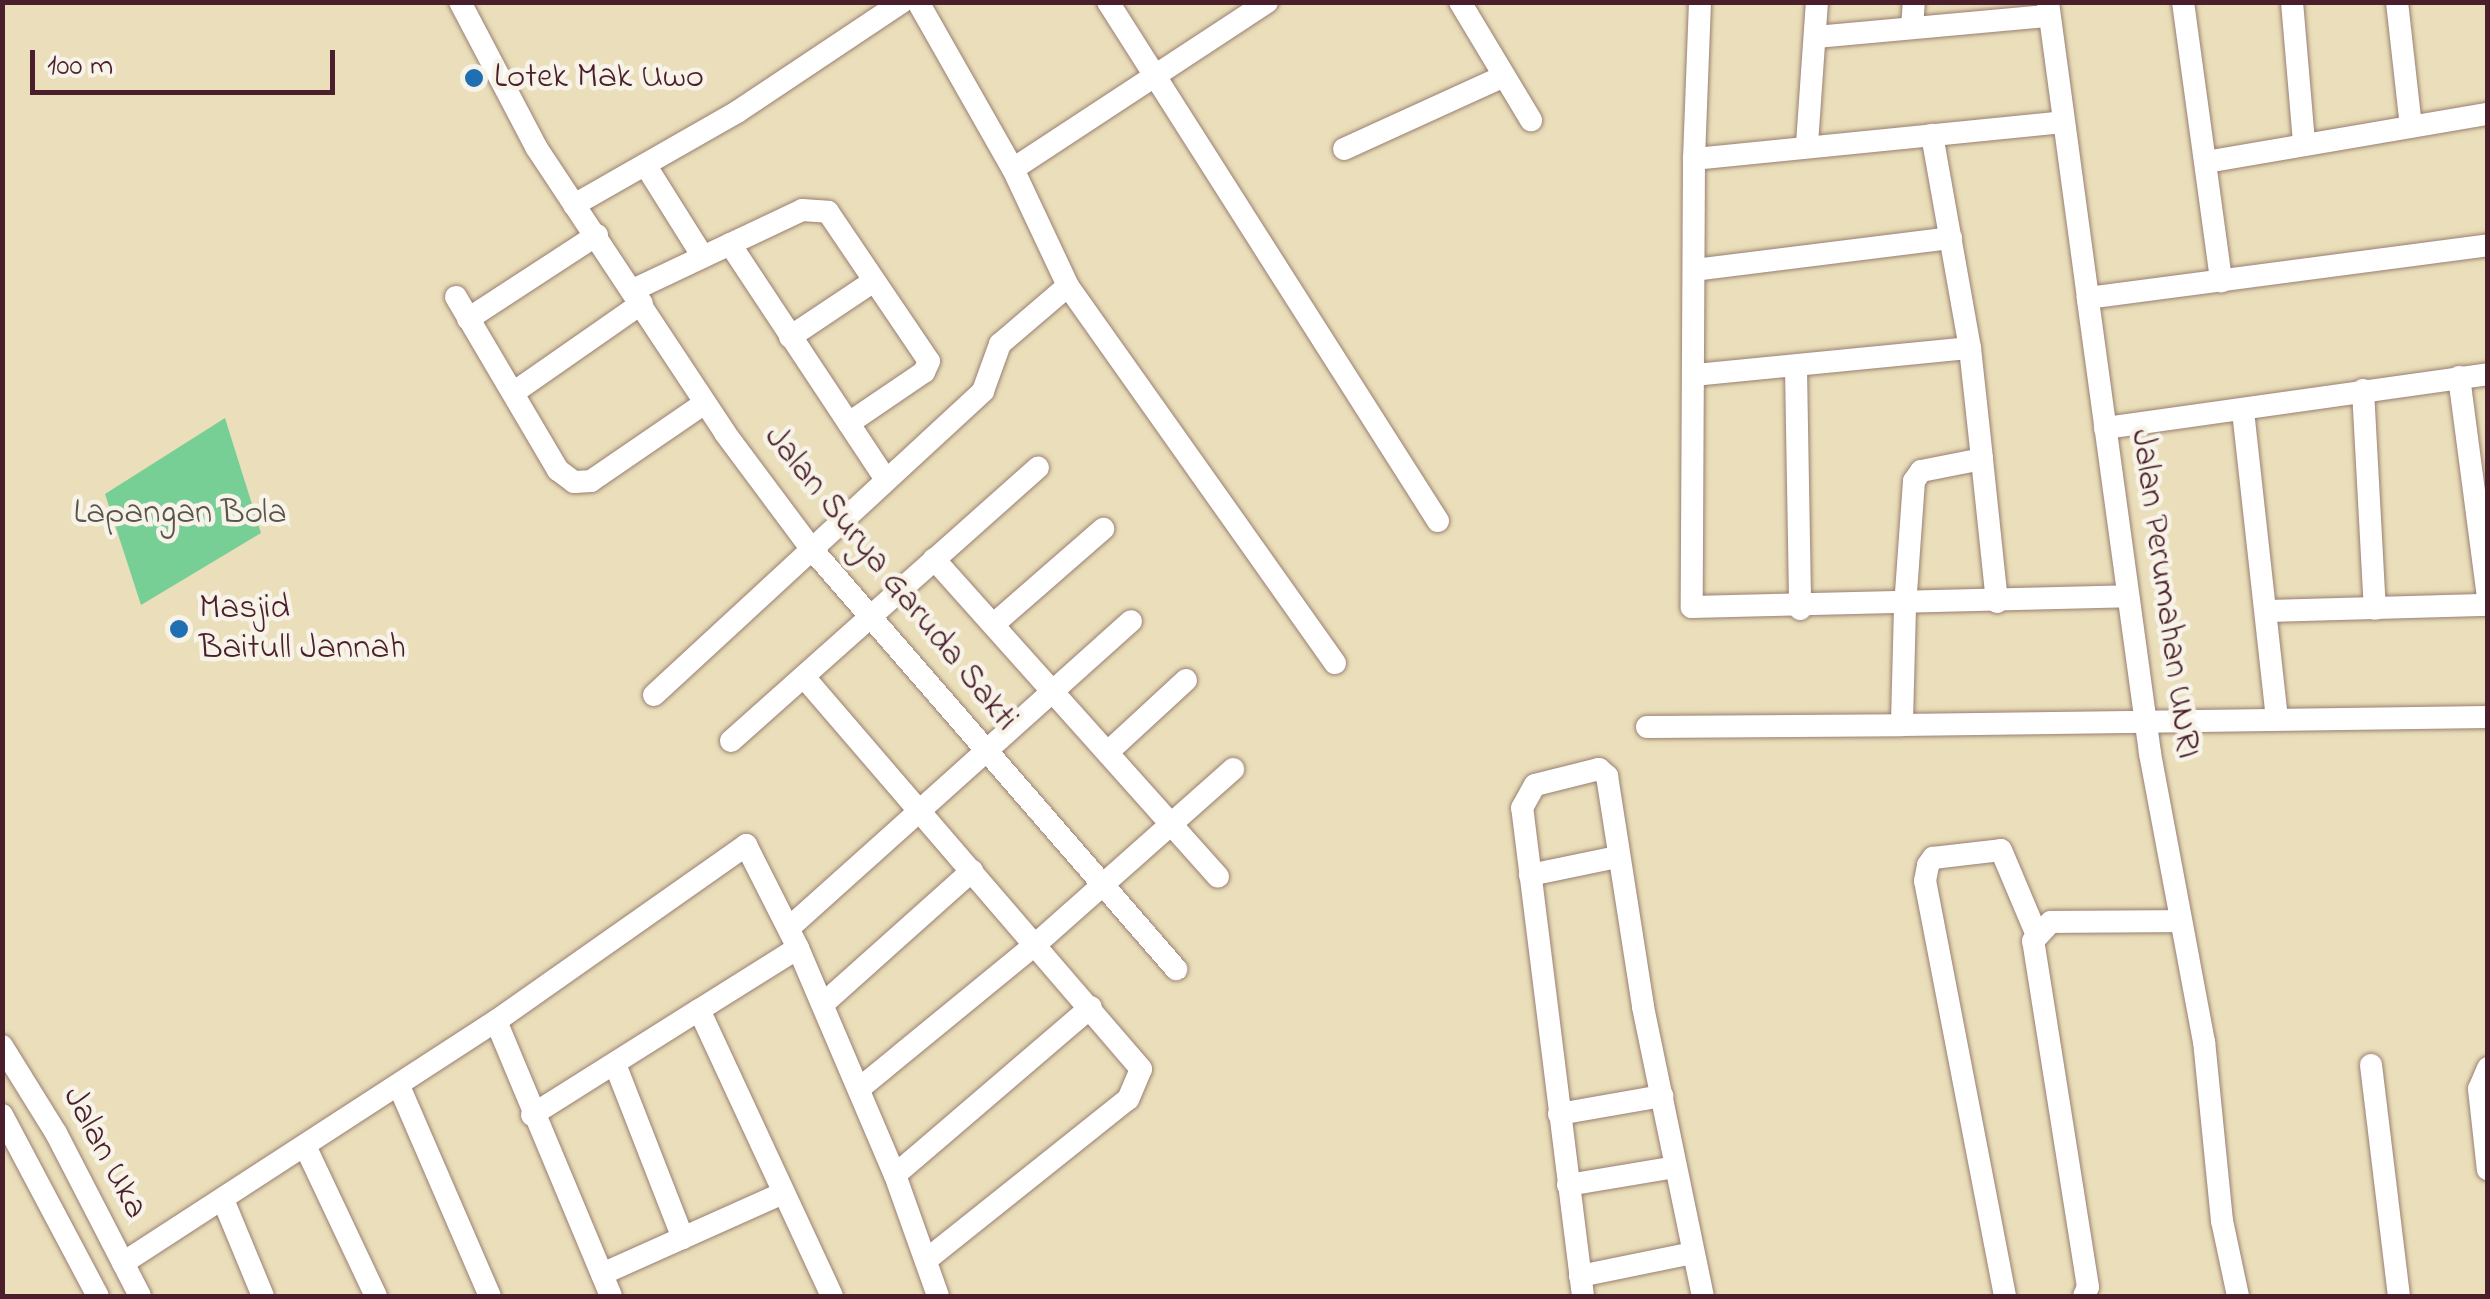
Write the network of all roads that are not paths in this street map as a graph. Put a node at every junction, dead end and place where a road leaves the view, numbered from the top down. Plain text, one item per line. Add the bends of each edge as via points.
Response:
1 (460, 2) edge
2 (902, 2) edge
3 (918, 2) edge
4 (1108, 2) edge
5 (1267, 2) edge
6 (1460, 2) edge
7 (1700, 2) edge
8 (1817, 2) edge
9 (1914, 2) edge
10 (2183, 2) edge
11 (2292, 2) edge
12 (2397, 2) edge
13 (2048, 9) edge
14 (1912, 28) junction
15 (1816, 38) junction
16 (1504, 76) junction
17 (1155, 78) junction
18 (2488, 114) edge
19 (1531, 120) dead end
20 (2062, 122) junction
21 (2411, 126) junction
22 (1932, 135) junction
23 (2304, 142) junction
24 (1807, 144) junction
25 (1344, 149) dead end
26 (1694, 158) junction
27 (2206, 162) junction
28 (646, 166) junction
29 (1013, 169) junction
30 (574, 205) junction
31 (598, 235) junction
32 (1951, 238) junction
33 (730, 244) junction
34 (2488, 245) edge
35 (703, 257) junction
36 (1694, 270) junction
37 (2221, 280) junction
38 (874, 281) junction
39 (1068, 286) junction
40 (456, 297) dead end
41 (638, 297) junction
42 (2088, 298) junction
43 (468, 319) junction
44 (790, 336) junction
45 (1970, 348) junction
46 (1796, 370) junction
47 (2488, 374) edge
48 (1694, 375) junction
49 (2459, 377) junction
50 (2363, 390) junction
51 (512, 393) junction
52 (705, 403) junction
53 (2243, 411) junction
54 (849, 423) junction
55 (2105, 428) junction
56 (1982, 459) junction
57 (1038, 467) dead end
58 (886, 480) junction
59 (1438, 521) dead end
60 (1103, 529) dead end
61 (810, 547) junction
62 (934, 560) junction
63 (2128, 596) junction
64 (1996, 602) junction
65 (2488, 602) edge
66 (1905, 607) junction
67 (1800, 609) junction
68 (2375, 609) junction
69 (2270, 610) junction
70 (868, 616) junction
71 (1131, 621) dead end
72 (994, 624) junction
73 (1334, 663) dead end
74 (804, 677) junction
75 (1186, 680) dead end
76 (1052, 692) junction
77 (654, 695) dead end
78 (2488, 717) edge
79 (2277, 718) junction
80 (2146, 720) junction
81 (1902, 725) junction
82 (1646, 727) dead end
83 (730, 741) dead end
84 (986, 752) junction
85 (1108, 752) junction
86 (1233, 769) dead end
87 (919, 810) junction
88 (1172, 822) junction
89 (1617, 857) junction
90 (972, 870) junction
91 (1530, 875) junction
92 (1218, 877) dead end
93 (1103, 882) junction
94 (2181, 920) junction
95 (2036, 933) junction
96 (794, 937) junction
97 (1035, 945) junction
98 (1176, 969) dead end
99 (824, 1004) junction
100 (1092, 1006) junction
101 (698, 1010) junction
102 (496, 1021) junction
103 (2, 1046) edge
104 (615, 1064) junction
105 (2370, 1065) dead end
106 (2488, 1068) edge
107 (398, 1086) junction
108 (860, 1088) junction
109 (1662, 1096) junction
110 (1560, 1114) junction
111 (2, 1115) edge
112 (532, 1115) junction
113 (56, 1133) junction
114 (306, 1148) junction
115 (22, 1149) junction
116 (1676, 1167) junction
117 (2488, 1170) edge
118 (895, 1176) junction
119 (1568, 1185) junction
120 (781, 1194) junction
121 (224, 1202) junction
122 (95, 1208) junction
123 (63, 1228) junction
124 (683, 1238) junction
125 (1693, 1252) junction
126 (926, 1260) junction
127 (123, 1263) junction
128 (602, 1274) junction
129 (1582, 1286) edge
130 (932, 1295) edge
131 (98, 1296) edge
132 (140, 1296) edge
133 (263, 1296) edge
134 (376, 1296) edge
135 (490, 1296) edge
136 (611, 1296) edge
137 (832, 1296) edge
138 (1703, 1296) edge
139 (2005, 1296) edge
140 (2084, 1296) edge
141 (2238, 1296) edge
142 (2399, 1296) edge

1 - 30 street, Jalan Surya Garuda Sakti
2 - 28 street via 819,62
3 - 29 street
4 - 17 street
5 - 17 street
6 - 16 street
7 - 26 street
8 - 15 street
9 - 14 street
10 - 27 street
11 - 23 street
12 - 21 street
13 - 14 street
13 - 20 street, Jalan Perumahan UNRI
14 - 15 street
15 - 24 street
16 - 19 street
16 - 25 street
17 - 29 street
17 - 59 street
18 - 21 street
20 - 22 street
20 - 42 street, Jalan Perumahan UNRI
21 - 23 street
22 - 24 street
22 - 32 street
23 - 27 street
24 - 26 street
26 - 36 street
27 - 37 street
28 - 30 street
28 - 35 street
29 - 39 street
30 - 31 street, Jalan Surya Garuda Sakti
31 - 41 street, Jalan Surya Garuda Sakti
31 - 43 street
32 - 36 street
32 - 45 street
33 - 35 street
33 - 38 street via 818,208 835,218
33 - 44 street
34 - 37 street
35 - 41 street
36 - 48 street
37 - 42 street
38 - 44 street
38 - 54 street via 929,365
39 - 58 street via 1006,337 991,381
39 - 73 street
40 - 43 street
41 - 51 street
41 - 52 street, Jalan Surya Garuda Sakti
42 - 55 street, Jalan Perumahan UNRI
43 - 51 street
44 - 54 street
45 - 46 street
45 - 56 street
46 - 48 street
46 - 67 street
47 - 49 street
48 - 67 street via 1690,604
49 - 50 street
49 - 65 street
50 - 53 street
50 - 68 street
51 - 52 street via 558,470 582,484
52 - 61 street, Jalan Surya Garuda Sakti
53 - 55 street
53 - 69 street
54 - 58 street
55 - 63 street, Jalan Perumahan UNRI
56 - 64 street
56 - 66 street via 1916,476
57 - 62 street
58 - 61 street
60 - 72 street
61 - 70 street, Jalan Surya Garuda Sakti
61 - 77 street
62 - 70 street
62 - 72 street
63 - 64 street
63 - 80 street, Jalan Perumahan UNRI
64 - 66 street
65 - 68 street
66 - 67 street
66 - 81 street
68 - 69 street
69 - 79 street
70 - 74 street
70 - 84 street, Jalan Surya Garuda Sakti
71 - 76 street
72 - 76 street
74 - 83 street
74 - 87 street
75 - 85 street
76 - 84 street
76 - 85 street
78 - 79 street
79 - 80 street
80 - 81 street
80 - 94 street, Jalan Perumahan UNRI
81 - 82 street
84 - 87 street
84 - 93 street, Jalan Surya Garuda Sakti
85 - 88 street
86 - 88 street
87 - 90 street
87 - 96 street
88 - 92 street
88 - 93 street
89 - 91 street
89 - 91 street via 1607,776 1599,768 1544,782 1525,795
89 - 109 street
90 - 97 street
90 - 99 street
91 - 110 street
93 - 97 street
93 - 98 street, Jalan Surya Garuda Sakti
94 - 95 street via 2051,922
94 - 141 street, Jalan Perumahan UNRI
95 - 139 street via 2001,850 1932,858 1925,881
95 - 140 street via 2032,951 2088,1287
96 - 99 street
96 - 101 street
96 - 102 street via 746,846
97 - 100 street
97 - 108 street
99 - 108 street
100 - 118 street
100 - 126 street via 1137,1060 1136,1089
101 - 104 street
101 - 120 street
102 - 107 street
102 - 112 street
103 - 113 street, Jalan Uka
104 - 112 street
104 - 124 street
105 - 142 street
106 - 117 street via 2478,1089
107 - 114 street
107 - 135 street
108 - 118 street
109 - 110 street
109 - 116 street
110 - 119 street
111 - 115 street
112 - 128 street
113 - 115 street
113 - 122 street, Jalan Uka
114 - 121 street
114 - 134 street
115 - 123 street
116 - 119 street
116 - 125 street
118 - 126 street
119 - 129 street
120 - 124 street
120 - 137 street
121 - 127 street
121 - 133 street
122 - 123 street
122 - 127 street, Jalan Uka
123 - 131 street
124 - 128 street
125 - 129 street
125 - 138 street
126 - 130 street
127 - 132 street, Jalan Uka
128 - 136 street

